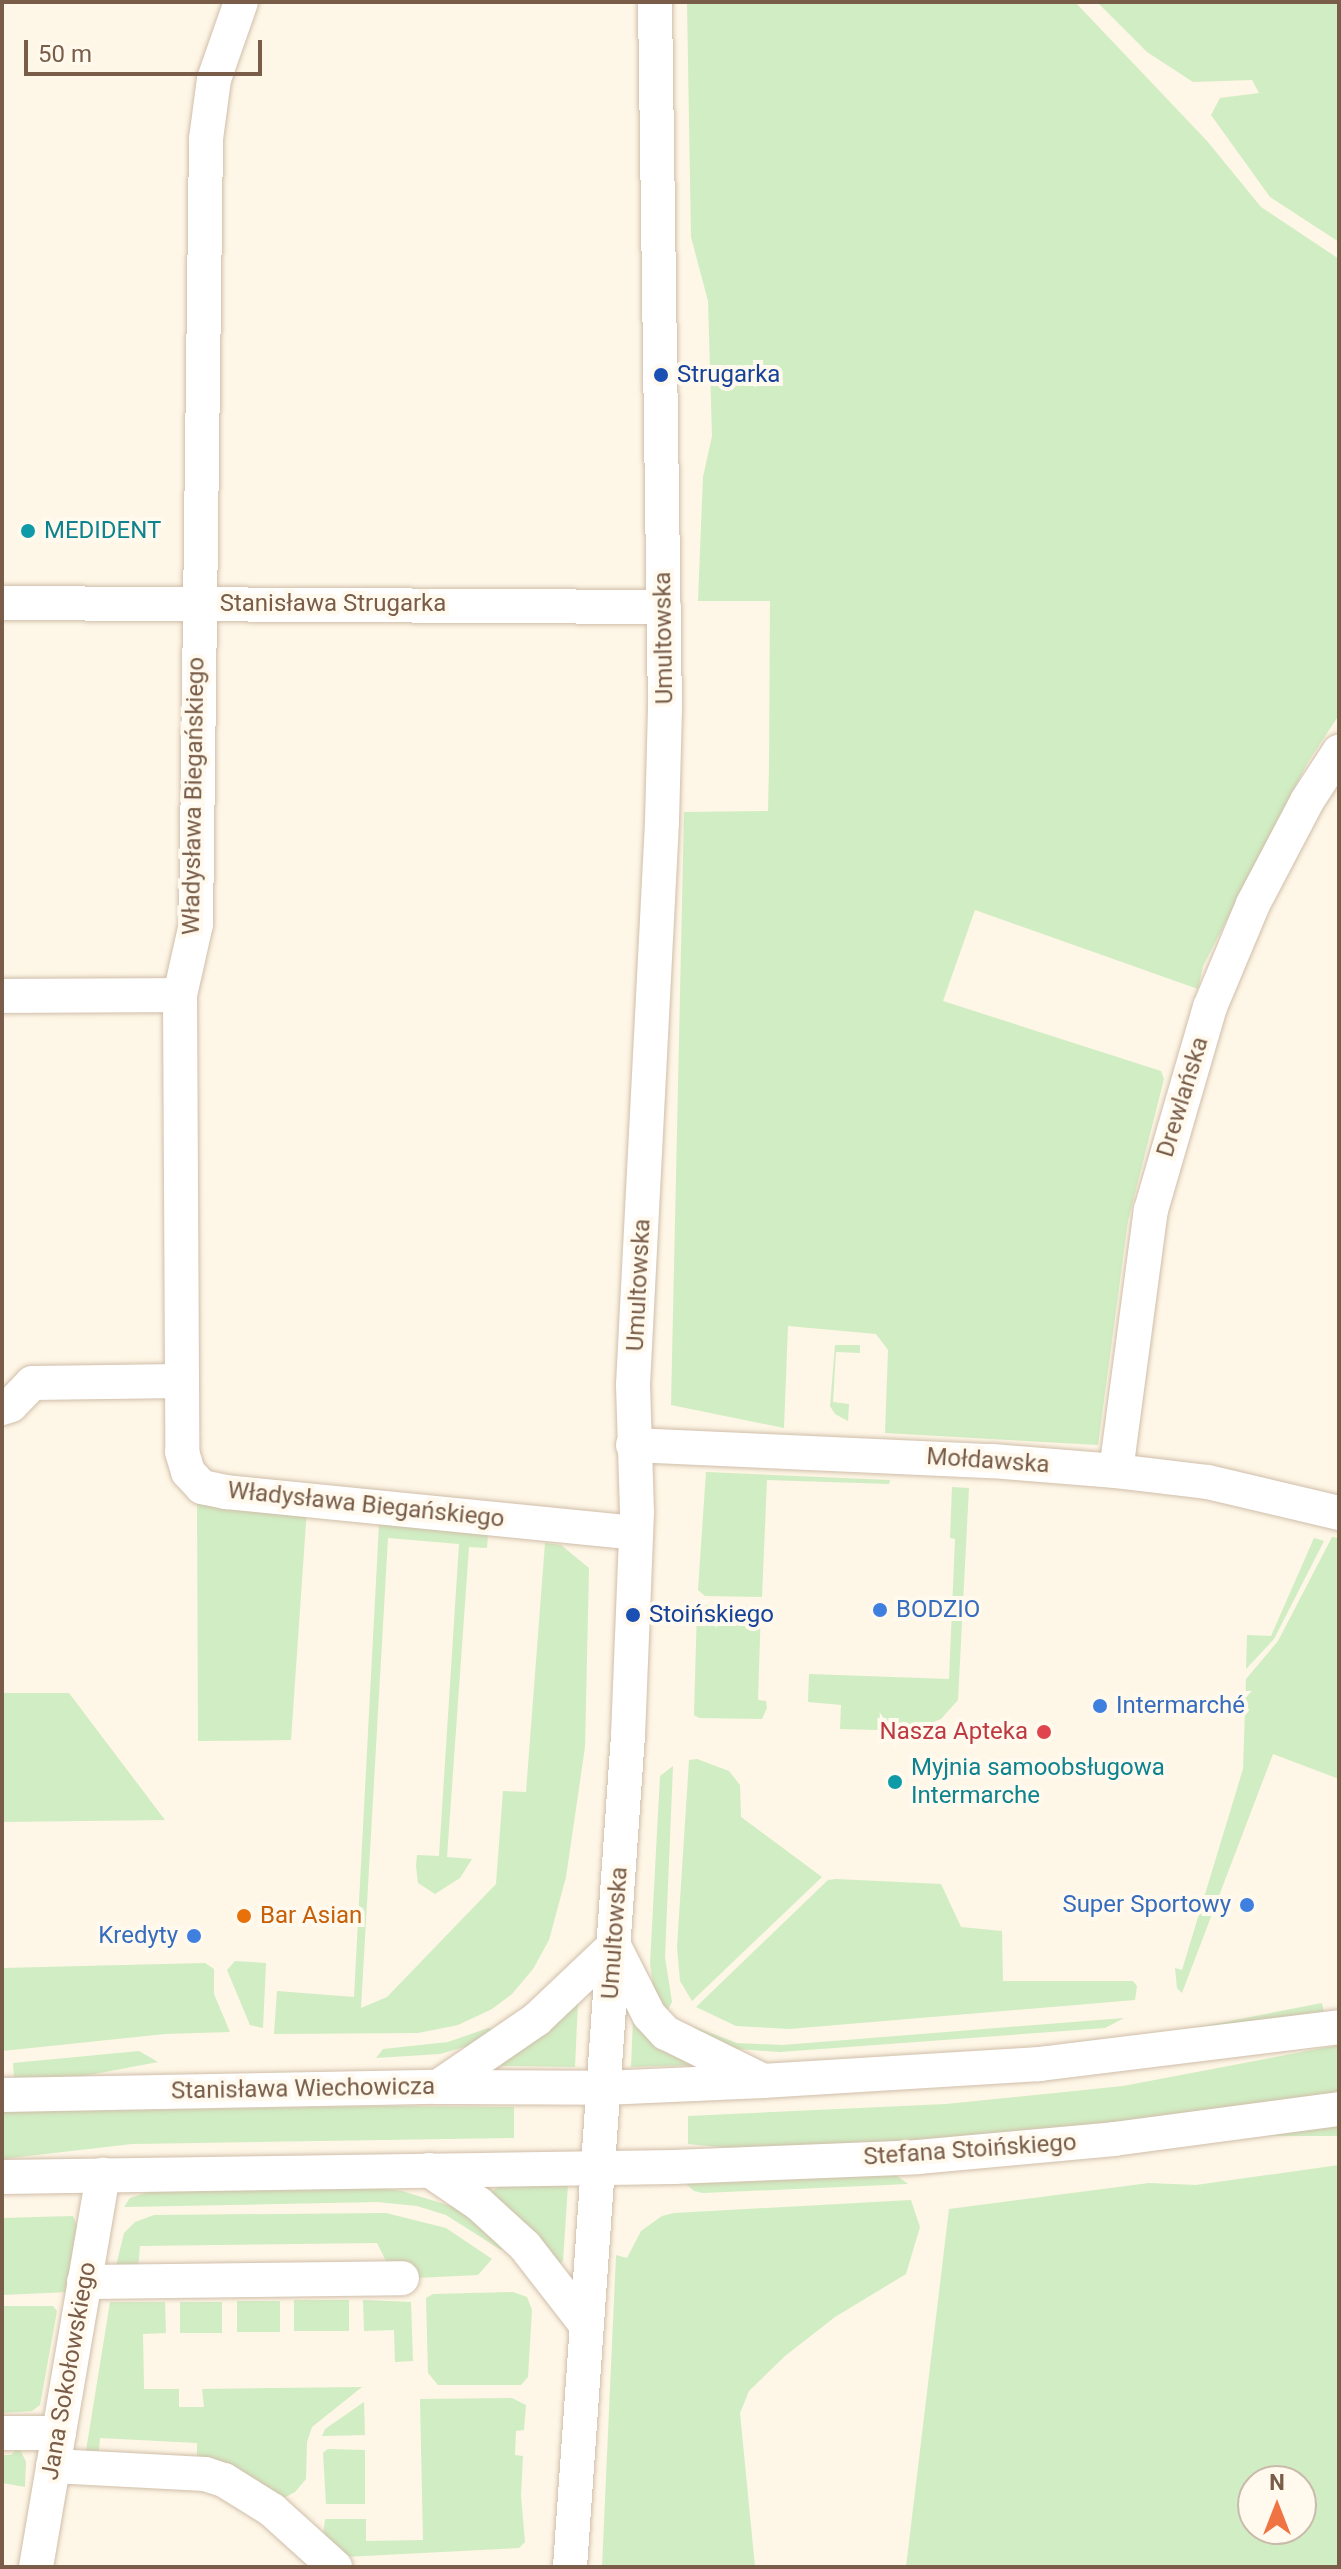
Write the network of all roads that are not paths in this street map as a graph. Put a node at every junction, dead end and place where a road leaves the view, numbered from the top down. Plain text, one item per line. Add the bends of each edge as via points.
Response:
1 (241, 2) edge
2 (655, 2) edge
3 (2, 603) edge
4 (198, 603) junction
5 (664, 607) junction
6 (1339, 752) edge
7 (180, 995) junction
8 (2, 996) edge
9 (182, 1381) junction
10 (2, 1408) edge
11 (633, 1445) junction
12 (1116, 1471) junction
13 (1339, 1513) edge
14 (636, 1533) junction
15 (614, 1946) junction
16 (1339, 2027) edge
17 (763, 2081) junction
18 (438, 2087) junction
19 (604, 2088) junction
20 (2, 2095) edge
21 (1339, 2109) edge
22 (598, 2168) junction
23 (429, 2170) junction
24 (103, 2175) junction
25 (2, 2177) edge
26 (402, 2278) dead end
27 (84, 2282) junction
28 (584, 2322) junction
29 (2, 2433) edge
30 (56, 2450) junction
31 (334, 2566) edge
32 (36, 2567) edge
33 (570, 2567) edge

1 - 4 street, Władysława Biegańskiego via 214,79 206,139
2 - 5 street, Umultowska
3 - 4 street, Stanisława Strugarka
4 - 5 street, Stanisława Strugarka
4 - 7 street, Władysława Biegańskiego via 196,924
5 - 11 street, Umultowska via 662,822
6 - 12 street, Drewlańska via 1253,904 1210,1007 1151,1210
7 - 8 street
7 - 9 street, Władysława Biegańskiego
9 - 10 street via 32,1383
9 - 14 street, Władysława Biegańskiego via 182,1452 188,1472 202,1487
11 - 12 street, Mołdawska
11 - 14 street, Umultowska
12 - 13 street, Mołdawska via 1208,1482
14 - 15 street, Umultowska
15 - 17 street via 649,2015 666,2033
15 - 18 street via 537,2019
15 - 19 street, Umultowska
16 - 17 street via 1052,2062
17 - 19 street
18 - 19 street, Stanisława Wiechowicza
18 - 20 street, Stanisława Wiechowicza
19 - 22 street, Umultowska
21 - 22 street, Stefana Stoińskiego via 1114,2139 918,2157
22 - 23 street
22 - 28 street, Umultowska
23 - 24 street
23 - 28 street via 479,2204 525,2246
24 - 25 street
24 - 27 street, Jana Sokołowskiego
26 - 27 street
27 - 30 street, Jana Sokołowskiego
28 - 33 street, Umultowska
29 - 30 street
30 - 31 street via 216,2477 272,2510
30 - 32 street, Jana Sokołowskiego

